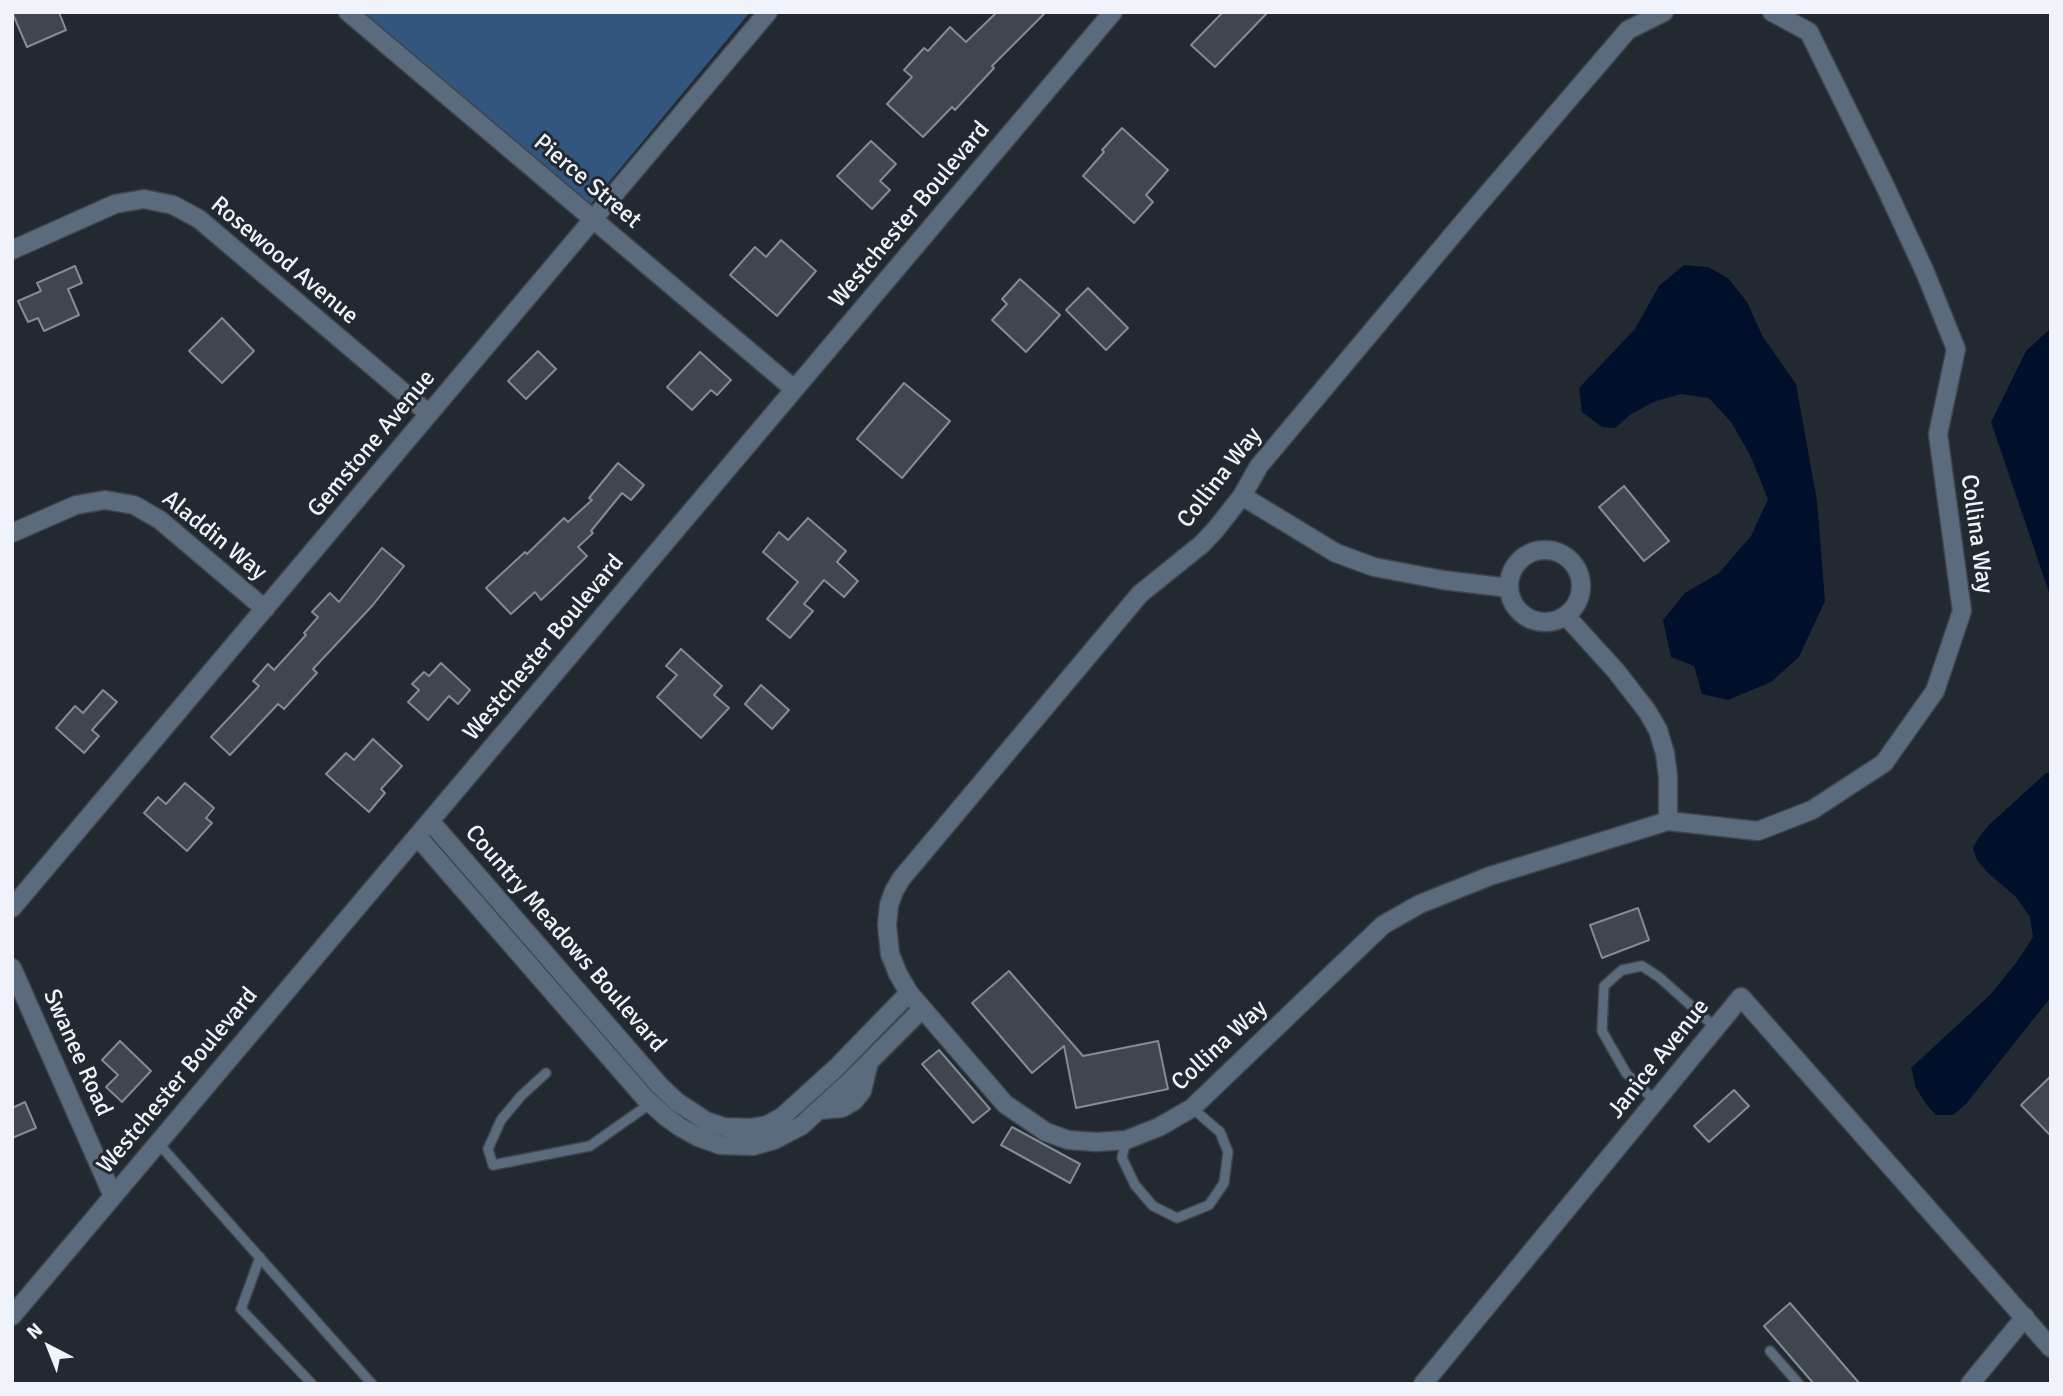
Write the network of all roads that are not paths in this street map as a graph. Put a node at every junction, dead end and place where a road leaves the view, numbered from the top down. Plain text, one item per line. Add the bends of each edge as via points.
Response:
1 (348, 12) edge
2 (768, 12) edge
3 (1113, 12) edge
4 (1664, 12) edge
5 (1772, 12) edge
6 (593, 219) junction
7 (12, 250) edge
8 (794, 389) junction
9 (429, 414) junction
10 (1242, 496) junction
11 (12, 533) edge
12 (1509, 588) junction
13 (265, 609) junction
14 (1566, 616) junction
15 (430, 821) junction
16 (1668, 821) junction
17 (417, 836) junction
18 (12, 908) edge
19 (12, 968) edge
20 (909, 993) junction
21 (922, 1009) junction
22 (1716, 1028) junction
23 (868, 1037) junction
24 (875, 1056) junction
25 (546, 1073) dead end
26 (664, 1089) junction
27 (1655, 1101) junction
28 (651, 1102) junction
29 (1192, 1108) junction
30 (734, 1128) junction
31 (1126, 1140) junction
32 (158, 1143) junction
33 (734, 1146) junction
34 (113, 1196) junction
35 (260, 1257) junction
36 (12, 1316) edge
37 (2025, 1317) junction
38 (2051, 1348) edge
39 (1770, 1351) dead end
40 (312, 1384) edge
41 (372, 1384) edge
42 (1423, 1384) edge
43 (1800, 1384) edge
44 (1970, 1384) edge

1 - 6 street, Pierce Street
2 - 6 street, Gemstone Avenue
3 - 8 street, Westchester Boulevard
4 - 10 street, Collina Way via 1628,30 1259,466
5 - 16 street, Collina Way via 1809,32 1891,198 1956,349 1938,434 1962,611 1935,691 1884,762 1812,810 1758,831
6 - 8 street, Pierce Street
6 - 9 street, Gemstone Avenue
7 - 9 street, Rosewood Avenue via 115,204 144,200 173,205 198,219
8 - 15 street, Westchester Boulevard
9 - 13 street, Gemstone Avenue
10 - 12 street via 1336,553 1374,567
10 - 20 street, Collina Way via 1202,544 1140,594 901,880 889,905 887,925 890,954
11 - 13 street, Aladdin Way via 76,505 105,500 134,505 159,520
12 - 14 street via 1524,615 1543,622
12 - 14 street via 1520,560 1548,550 1567,556 1581,583 1577,603
13 - 18 street, Gemstone Avenue
14 - 16 street via 1616,671 1658,730 1668,777
15 - 17 street, Westchester Boulevard
15 - 26 street, Country Meadows Boulevard
16 - 29 street, Collina Way via 1490,876 1400,914 1383,925
17 - 28 street, Country Meadows Boulevard
17 - 32 street, Westchester Boulevard
19 - 34 street, Swanee Road
20 - 21 street, Collina Way
20 - 23 street, Country Meadows Boulevard
21 - 24 street, Country Meadows Boulevard
21 - 31 street, Collina Way via 1005,1104 1027,1120 1068,1140
22 - 27 street, Janice Avenue
22 - 27 lane via 1642,966 1622,970 1604,986 1602,1031 1626,1073
22 - 37 street, Janice Avenue via 1741,997
23 - 24 street
23 - 30 street, Country Meadows Boulevard via 782,1117 767,1125
24 - 33 street, Country Meadows Boulevard via 854,1101 842,1108 818,1110 802,1126 774,1140
25 - 28 lane via 501,1120 488,1149 493,1165 590,1146
26 - 28 street, Country Meadows Boulevard
26 - 30 street, Country Meadows Boulevard via 706,1121
27 - 42 street, Janice Avenue
28 - 33 street, Country Meadows Boulevard via 698,1137
29 - 31 street, Collina Way
29 - 31 lane via 1220,1132 1228,1152 1224,1183 1209,1205 1177,1218 1153,1206 1135,1185 1122,1157
30 - 33 street
32 - 34 street, Westchester Boulevard
32 - 35 lane
34 - 36 street, Westchester Boulevard
35 - 40 lane via 241,1309
35 - 41 lane
37 - 38 street, Janice Avenue
37 - 44 street
39 - 43 lane

